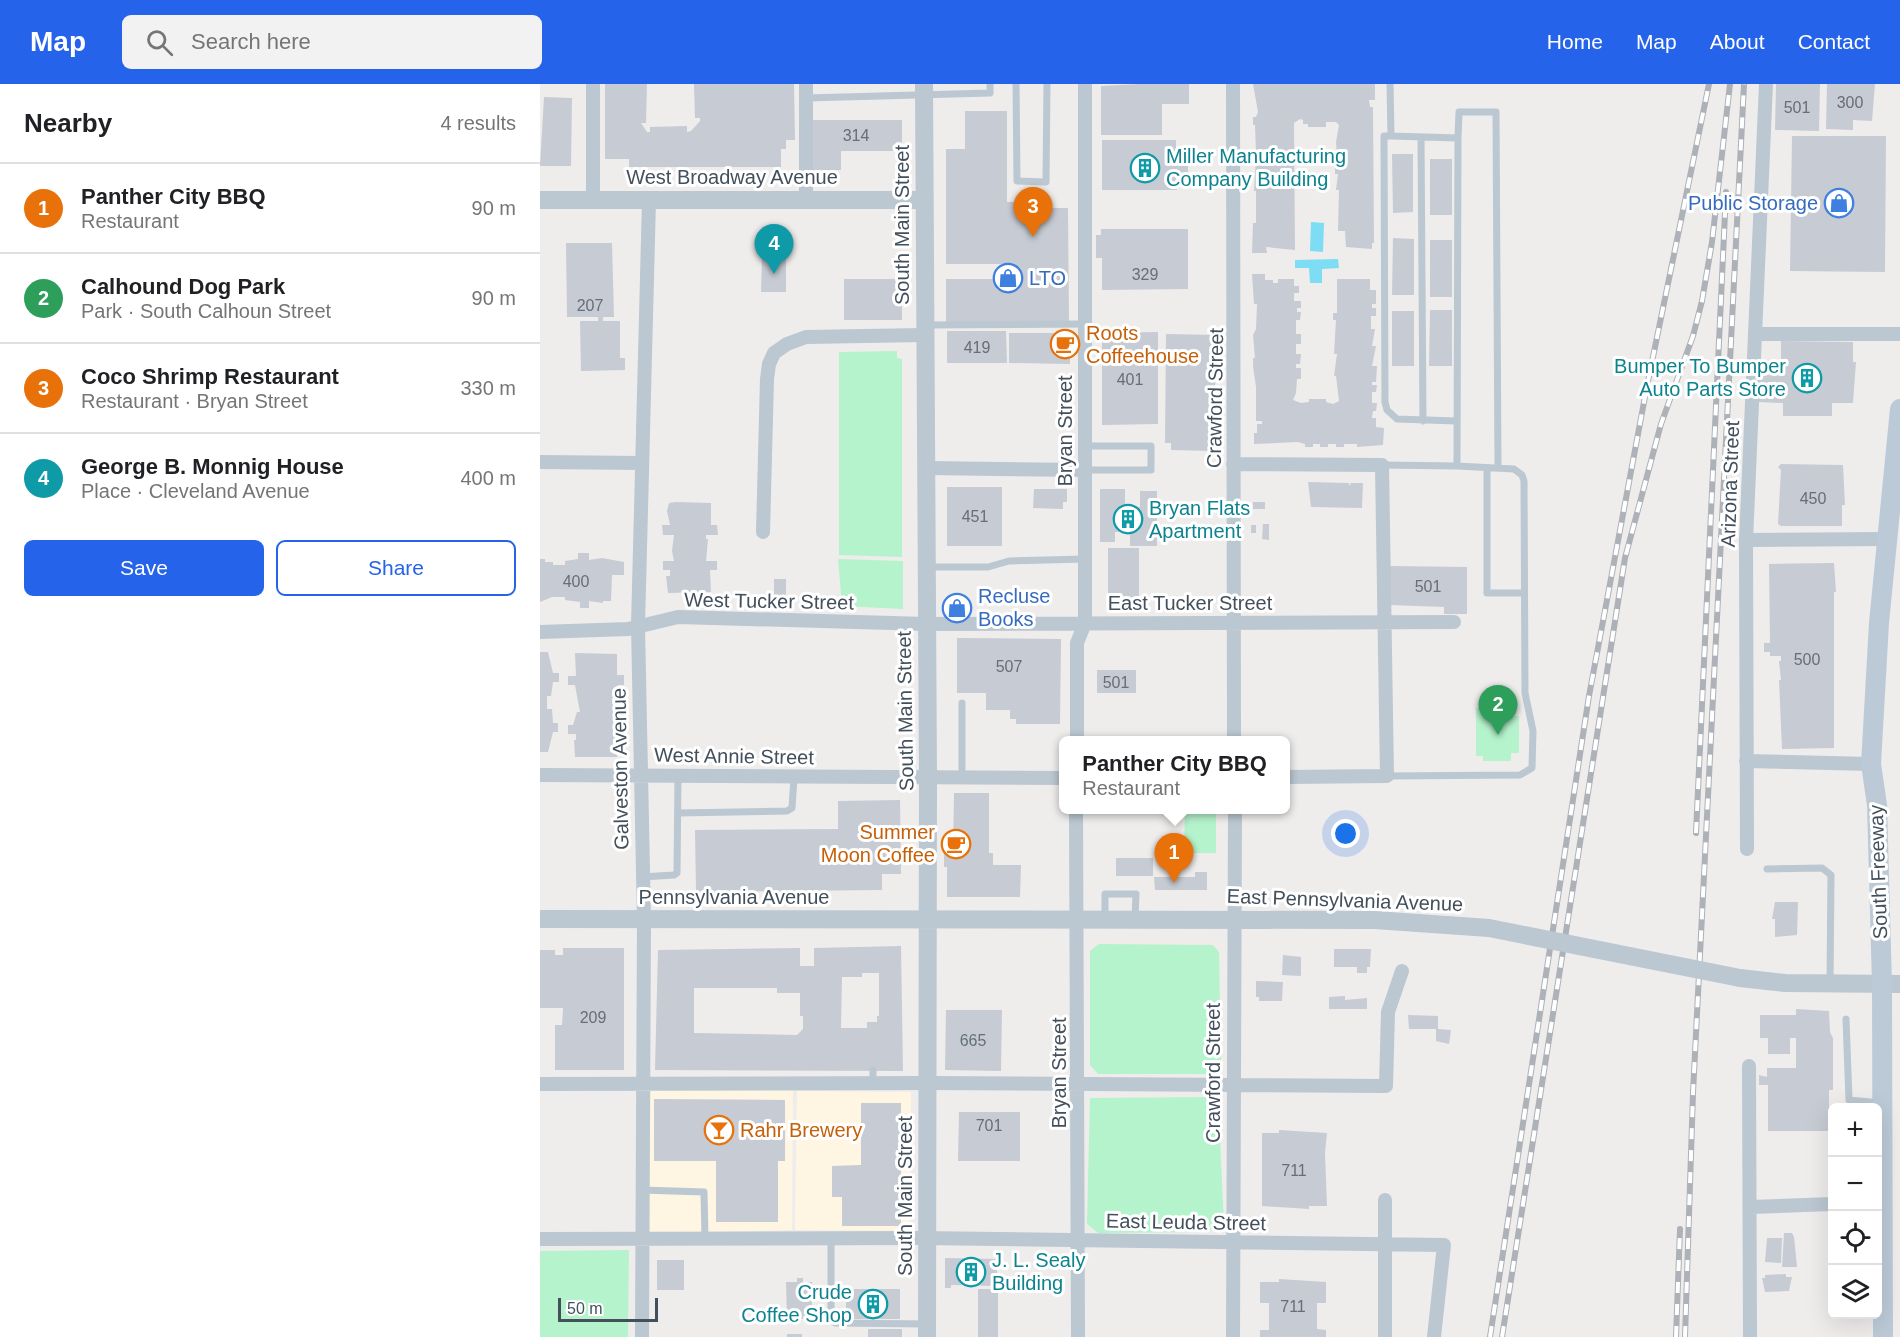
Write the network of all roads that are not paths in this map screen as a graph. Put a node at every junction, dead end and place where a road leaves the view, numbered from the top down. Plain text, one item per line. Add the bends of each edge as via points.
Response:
1 (592, 84) edge
2 (990, 84) edge
3 (1016, 84) edge
4 (1047, 84) edge
5 (1085, 84) edge
6 (1233, 84) edge
7 (1390, 84) edge
8 (1766, 84) edge
9 (924, 88) edge
10 (806, 91) edge
11 (1391, 136) junction
12 (1421, 137) junction
13 (1458, 138) junction
14 (540, 200) edge
15 (593, 200) junction
16 (649, 200) junction
17 (807, 200) junction
18 (924, 200) junction
19 (1085, 324) junction
20 (924, 330) junction
21 (1756, 334) junction
22 (1900, 334) edge
23 (1900, 409) edge
24 (1423, 421) junction
25 (1457, 421) junction
26 (1085, 446) junction
27 (540, 462) edge
28 (642, 463) junction
29 (1233, 464) junction
30 (1382, 465) junction
31 (1457, 466) junction
32 (925, 468) junction
33 (1486, 468) junction
34 (1498, 468) junction
35 (1085, 470) junction
36 (763, 532) dead end
37 (1887, 539) junction
38 (1746, 540) junction
39 (1085, 559) junction
40 (926, 567) junction
41 (1524, 594) junction
42 (1232, 621) junction
43 (1383, 622) junction
44 (1454, 622) dead end
45 (1085, 623) junction
46 (926, 624) junction
47 (638, 626) junction
48 (540, 632) edge
49 (962, 703) dead end
50 (1077, 736) edge
51 (1234, 736) edge
52 (1746, 761) junction
53 (1871, 764) junction
54 (540, 775) edge
55 (639, 775) junction
56 (678, 775) junction
57 (1387, 776) junction
58 (794, 777) junction
59 (1290, 777) edge
60 (962, 778) junction
61 (1059, 778) edge
62 (928, 779) junction
63 (678, 813) junction
64 (1076, 814) edge
65 (1235, 814) edge
66 (1747, 849) dead end
67 (1767, 869) dead end
68 (642, 877) junction
69 (928, 918) junction
70 (1076, 918) junction
71 (540, 919) edge
72 (1234, 919) junction
73 (644, 920) junction
74 (1402, 971) dead end
75 (1892, 984) edge
76 (1829, 985) junction
77 (1845, 1019) dead end
78 (1749, 1066) dead end
79 (928, 1083) junction
80 (1079, 1083) junction
81 (540, 1084) edge
82 (643, 1084) junction
83 (1232, 1085) junction
84 (1882, 1103) joint
85 (642, 1190) junction
86 (1385, 1200) dead end
87 (1828, 1204) edge
88 (1750, 1207) junction
89 (1880, 1211) edge
90 (540, 1239) edge
91 (642, 1239) junction
92 (705, 1239) junction
93 (831, 1239) junction
94 (928, 1239) junction
95 (1079, 1240) junction
96 (1232, 1242) junction
97 (1386, 1244) junction
98 (927, 1331) edge
99 (642, 1337) edge
100 (1078, 1337) edge
101 (1233, 1337) edge
102 (1385, 1337) edge
103 (1434, 1337) edge
104 (1750, 1337) edge
105 (1882, 1337) edge

1 - 15 street
2 - 9 lane via 990,93
3 - 4 lane via 1017,181 1046,182
5 - 19 street, Bryan Street
6 - 29 street, Crawford Street
7 - 11 lane
8 - 21 street, Arizona Street
9 - 10 lane
9 - 18 street, South Main Street
10 - 17 street
11 - 12 lane
11 - 24 lane via 1384,136 1385,402 1397,419
12 - 13 lane
12 - 24 lane
13 - 25 lane
13 - 34 lane via 1459,112 1496,112
14 - 15 street, West Broadway Avenue
15 - 16 street, West Broadway Avenue
16 - 17 street, West Broadway Avenue
16 - 28 street, Galveston Avenue
17 - 18 street, West Broadway Avenue
18 - 20 street, South Main Street
19 - 20 lane
19 - 26 street, Bryan Street
20 - 32 street, South Main Street
20 - 36 street via 806,337 774,353 767,379
21 - 22 street
21 - 38 street, Arizona Street
23 - 37 main road, South Freeway
24 - 25 lane
25 - 31 lane
26 - 35 street, Bryan Street
26 - 35 lane via 1151,446 1151,454 1150,470
27 - 28 street
28 - 47 street, Galveston Avenue
29 - 30 street
29 - 42 street, Crawford Street
30 - 31 lane
30 - 43 street
31 - 33 lane
32 - 35 street
32 - 40 street, South Main Street
33 - 34 lane
33 - 41 lane via 1487,593
34 - 41 lane via 1514,469 1524,481
35 - 39 street, Bryan Street
37 - 38 street
37 - 53 main road, South Freeway
38 - 52 street, Arizona Street
39 - 40 lane via 1009,561 988,567
39 - 45 street, Bryan Street
40 - 46 street, South Main Street
41 - 57 lane via 1525,693 1533,731 1532,768 1520,775
42 - 43 street, East Tucker Street
42 - 45 street, East Tucker Street
42 - 51 street, Crawford Street
43 - 44 street, East Tucker Street
43 - 57 street
45 - 46 street, East Tucker Street
45 - 50 street, Bryan Street via 1077,643
46 - 47 street, West Tucker Street via 678,617
46 - 62 street, South Main Street
47 - 48 street, West Tucker Street
47 - 55 street, Galveston Avenue
49 - 60 lane
52 - 53 street
52 - 66 street, Arizona Street
53 - 75 main road, South Freeway
54 - 55 street, West Annie Street
55 - 56 street, West Annie Street
55 - 68 street, Galveston Avenue
56 - 58 street, West Annie Street
56 - 63 lane
57 - 59 street
58 - 62 street, West Annie Street
58 - 63 lane via 794,801 787,811
60 - 61 street, West Annie Street
60 - 62 street, West Annie Street
62 - 69 street, South Main Street
63 - 68 lane via 676,873
64 - 70 street, Bryan Street
65 - 72 street, Crawford Street
67 - 76 lane via 1822,868 1831,875
68 - 73 street, Galveston Avenue
69 - 70 street, East Pennsylvania Avenue
69 - 73 street, Pennsylvania Avenue
69 - 79 street, South Main Street
70 - 72 street, East Pennsylvania Avenue
70 - 80 street, Bryan Street
71 - 73 street, Pennsylvania Avenue
72 - 76 street, East Pennsylvania Avenue, bridge via 1375,920 1489,928 1740,978
72 - 83 street, Crawford Street
73 - 82 street, Galveston Avenue via 649,994
74 - 83 street via 1388,1012 1386,1086
75 - 76 street, East Pennsylvania Avenue
75 - 84 main road, South Freeway
77 - 84 lane via 1849,1100
78 - 88 street
79 - 80 street
79 - 82 street via 873,1077
79 - 94 street, South Main Street
80 - 83 street
80 - 95 street, Bryan Street
81 - 82 street
82 - 85 street, Galveston Avenue
83 - 96 street, Crawford Street
85 - 91 street, Galveston Avenue
85 - 92 lane via 704,1192
86 - 97 street
87 - 88 street
88 - 104 street
89 - 105 main road, South Freeway
90 - 91 street, East Leuda Street
91 - 92 street, East Leuda Street
91 - 99 street, Galveston Avenue
92 - 93 street, East Leuda Street
93 - 94 street, East Leuda Street
93 - 98 lane via 831,1319 835,1323
94 - 95 street, East Leuda Street
94 - 98 street, South Main Street
95 - 96 street, East Leuda Street
95 - 100 street, Bryan Street
96 - 97 street, East Leuda Street
96 - 101 street, Crawford Street
97 - 102 street
97 - 103 street, East Leuda Street via 1444,1245

